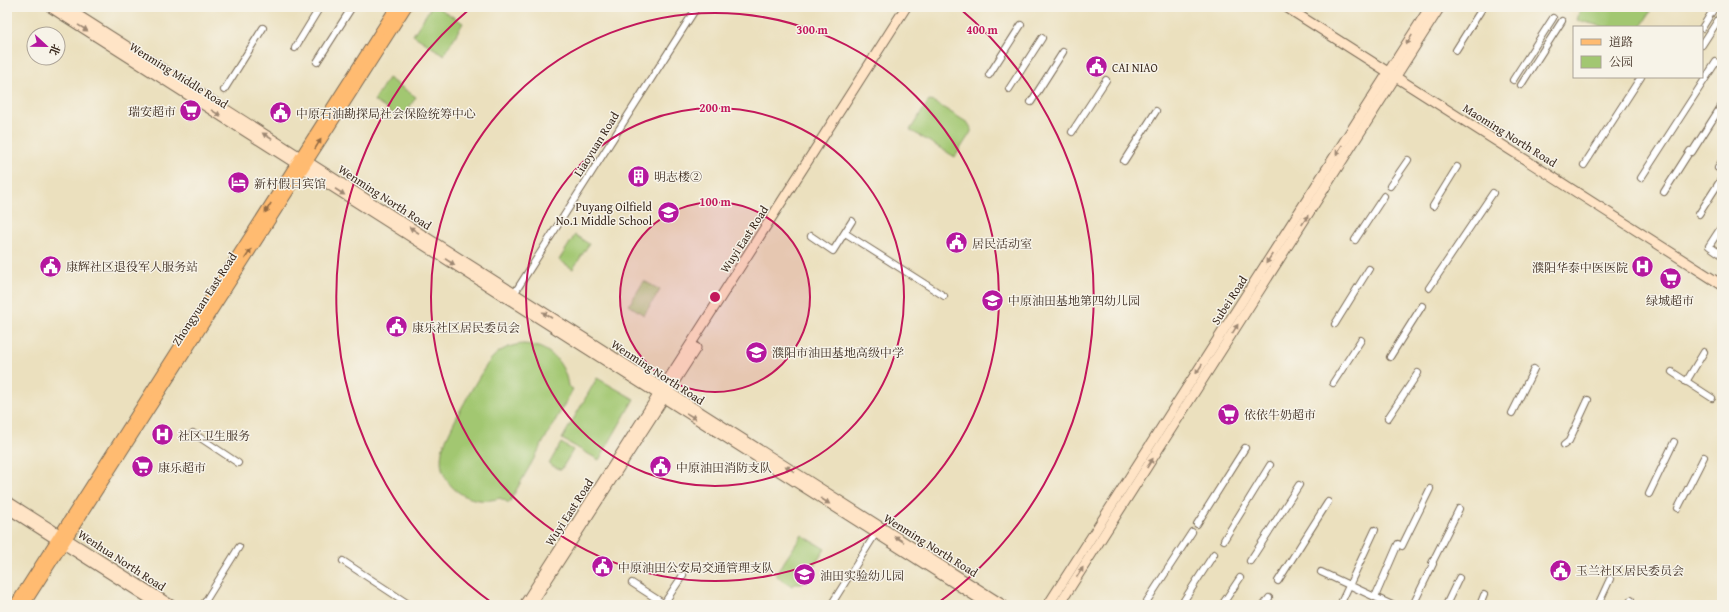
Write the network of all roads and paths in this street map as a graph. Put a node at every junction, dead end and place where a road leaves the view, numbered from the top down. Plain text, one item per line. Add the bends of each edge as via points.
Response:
1 (50, 7) edge
2 (65, 7) edge
3 (320, 7) edge
4 (352, 7) edge
5 (396, 7) edge
6 (406, 7) edge
7 (696, 7) edge
8 (906, 7) edge
9 (912, 7) edge
10 (1286, 7) edge
11 (1430, 7) edge
12 (1440, 7) edge
13 (1483, 7) edge
14 (1715, 7) edge
15 (1722, 14) edge
16 (1553, 18) dead end
17 (1562, 21) dead end
18 (1021, 25) dead end
19 (1703, 26) edge
20 (263, 28) dead end
21 (1042, 38) dead end
22 (1703, 43) edge
23 (295, 48) dead end
24 (1456, 50) dead end
25 (1063, 52) dead end
26 (317, 62) dead end
27 (1716, 62) dead end
28 (1392, 74) junction
29 (989, 76) dead end
30 (1640, 78) edge
31 (1106, 80) dead end
32 (1513, 80) dead end
33 (1521, 85) dead end
34 (1009, 89) dead end
35 (224, 90) dead end
36 (1030, 102) dead end
37 (1722, 104) edge
38 (1156, 111) dead end
39 (1072, 132) dead end
40 (1408, 160) dead end
41 (1124, 161) dead end
42 (1722, 161) edge
43 (302, 162) junction
44 (1584, 165) dead end
45 (1457, 167) dead end
46 (1718, 168) dead end
47 (1641, 178) dead end
48 (1722, 178) edge
49 (1390, 186) dead end
50 (1664, 192) dead end
51 (1493, 193) dead end
52 (1384, 196) dead end
53 (1433, 206) dead end
54 (1699, 214) dead end
55 (852, 221) dead end
56 (1722, 226) edge
57 (845, 233) junction
58 (811, 236) dead end
59 (1355, 240) dead end
60 (1722, 255) edge
61 (1369, 269) dead end
62 (1722, 284) edge
63 (1429, 288) dead end
64 (514, 294) junction
65 (944, 296) dead end
66 (1422, 306) dead end
67 (1335, 324) dead end
68 (1361, 340) dead end
69 (1704, 352) dead end
70 (1390, 357) dead end
71 (1534, 369) dead end
72 (1672, 372) dead end
73 (1418, 373) dead end
74 (1333, 382) dead end
75 (1686, 382) junction
76 (663, 394) junction
77 (1712, 398) dead end
78 (1588, 400) dead end
79 (1512, 413) dead end
80 (1388, 418) dead end
81 (192, 432) dead end
82 (1674, 442) dead end
83 (1564, 445) dead end
84 (1245, 448) dead end
85 (1704, 457) dead end
86 (238, 463) dead end
87 (1270, 465) dead end
88 (1299, 485) dead end
89 (1430, 488) dead end
90 (1649, 494) dead end
91 (7, 501) edge
92 (1328, 502) dead end
93 (7, 508) edge
94 (1678, 508) dead end
95 (1459, 509) dead end
96 (1197, 524) dead end
97 (1375, 530) dead end
98 (1192, 532) dead end
99 (876, 533) junction
100 (61, 539) junction
101 (1224, 540) dead end
102 (239, 547) dead end
103 (1214, 554) dead end
104 (343, 561) dead end
105 (1250, 561) dead end
106 (1321, 572) dead end
107 (683, 575) dead end
108 (1240, 578) dead end
109 (1459, 578) dead end
110 (1610, 579) dead end
111 (1278, 581) dead end
112 (632, 583) dead end
113 (1350, 585) junction
114 (1484, 596) dead end
115 (1375, 597) junction
116 (1269, 598) dead end
117 (1147, 601) dead end
118 (664, 604) edge
119 (15, 605) edge
120 (24, 605) edge
121 (159, 605) edge
122 (170, 605) edge
123 (203, 605) edge
124 (410, 605) edge
125 (524, 605) edge
126 (531, 605) edge
127 (831, 605) edge
128 (989, 605) edge
129 (1003, 605) edge
130 (1048, 605) edge
131 (1059, 605) edge
132 (1181, 605) edge
133 (1222, 605) edge
134 (1264, 605) edge
135 (1340, 605) edge
136 (1392, 605) edge
137 (1414, 605) edge
138 (1446, 605) edge
139 (1480, 605) edge
140 (1598, 605) edge

1 -> 43 street, Wenming Middle Road
43 -> 2 street, Wenming Middle Road
3 - 23 street
4 - 26 street
5 - 43 main road, Zhongyuan East Road
43 -> 6 main road, Zhongyuan East Road
7 - 64 street, Liaoyuan Road
8 - 76 street, Wuyi East Road
9 - 76 street, Wuyi East Road
10 - 28 street, Maoming North Road
11 -> 28 street, Subei Road
12 - 28 street, Subei Road
13 - 24 street
14 - 19 street
15 - 22 street
16 - 32 street
17 - 33 street
18 - 29 street
20 - 35 street
21 - 34 street
25 - 36 street
27 - 47 street
28 - 62 street, Maoming North Road
28 -> 130 street, Subei Road
131 -> 28 street, Subei Road
30 - 44 street
31 - 39 street
37 - 50 street
38 - 41 street
40 - 49 street
42 - 46 street
64 -> 43 street, Wenming North Road
43 -> 76 street, Wenming North Road
43 - 100 main road, Zhongyuan East Road
45 - 53 street
48 - 54 street
51 - 63 street
52 - 59 street
55 - 57 street
56 - 60 street via 1709,246
57 - 58 street via 833,251
57 - 65 street
61 - 67 street
76 -> 64 street, Wenming North Road
66 - 70 street
68 - 74 street
69 - 75 street
71 - 79 street
72 - 75 street
73 - 80 street
75 - 77 street
76 -> 99 street, Wenming North Road
76 - 125 street, Wuyi East Road
76 - 126 street, Wuyi East Road
129 -> 76 street, Wenming North Road
78 - 83 street via 1569,441
81 - 86 street
82 - 90 street
84 - 96 street
85 - 94 street
87 - 101 street
88 - 105 street
89 - 115 street
91 - 100 street
92 - 111 street
93 - 100 street
95 - 137 street
97 - 113 street
98 - 117 street
99 - 127 street
99 - 128 street, Wenming North Road
100 - 119 main road, Zhongyuan East Road
100 - 120 main road, Zhongyuan East Road
100 - 121 street, Wenhua North Road
100 - 122 street, Wenhua North Road
102 - 123 street
103 - 132 street
104 - 124 street
106 - 113 street
107 - 118 street
108 - 133 street
109 - 138 street
110 - 140 street
112 - 118 street
113 - 115 street
113 - 135 street
114 - 139 street
115 - 136 street
116 - 134 street

